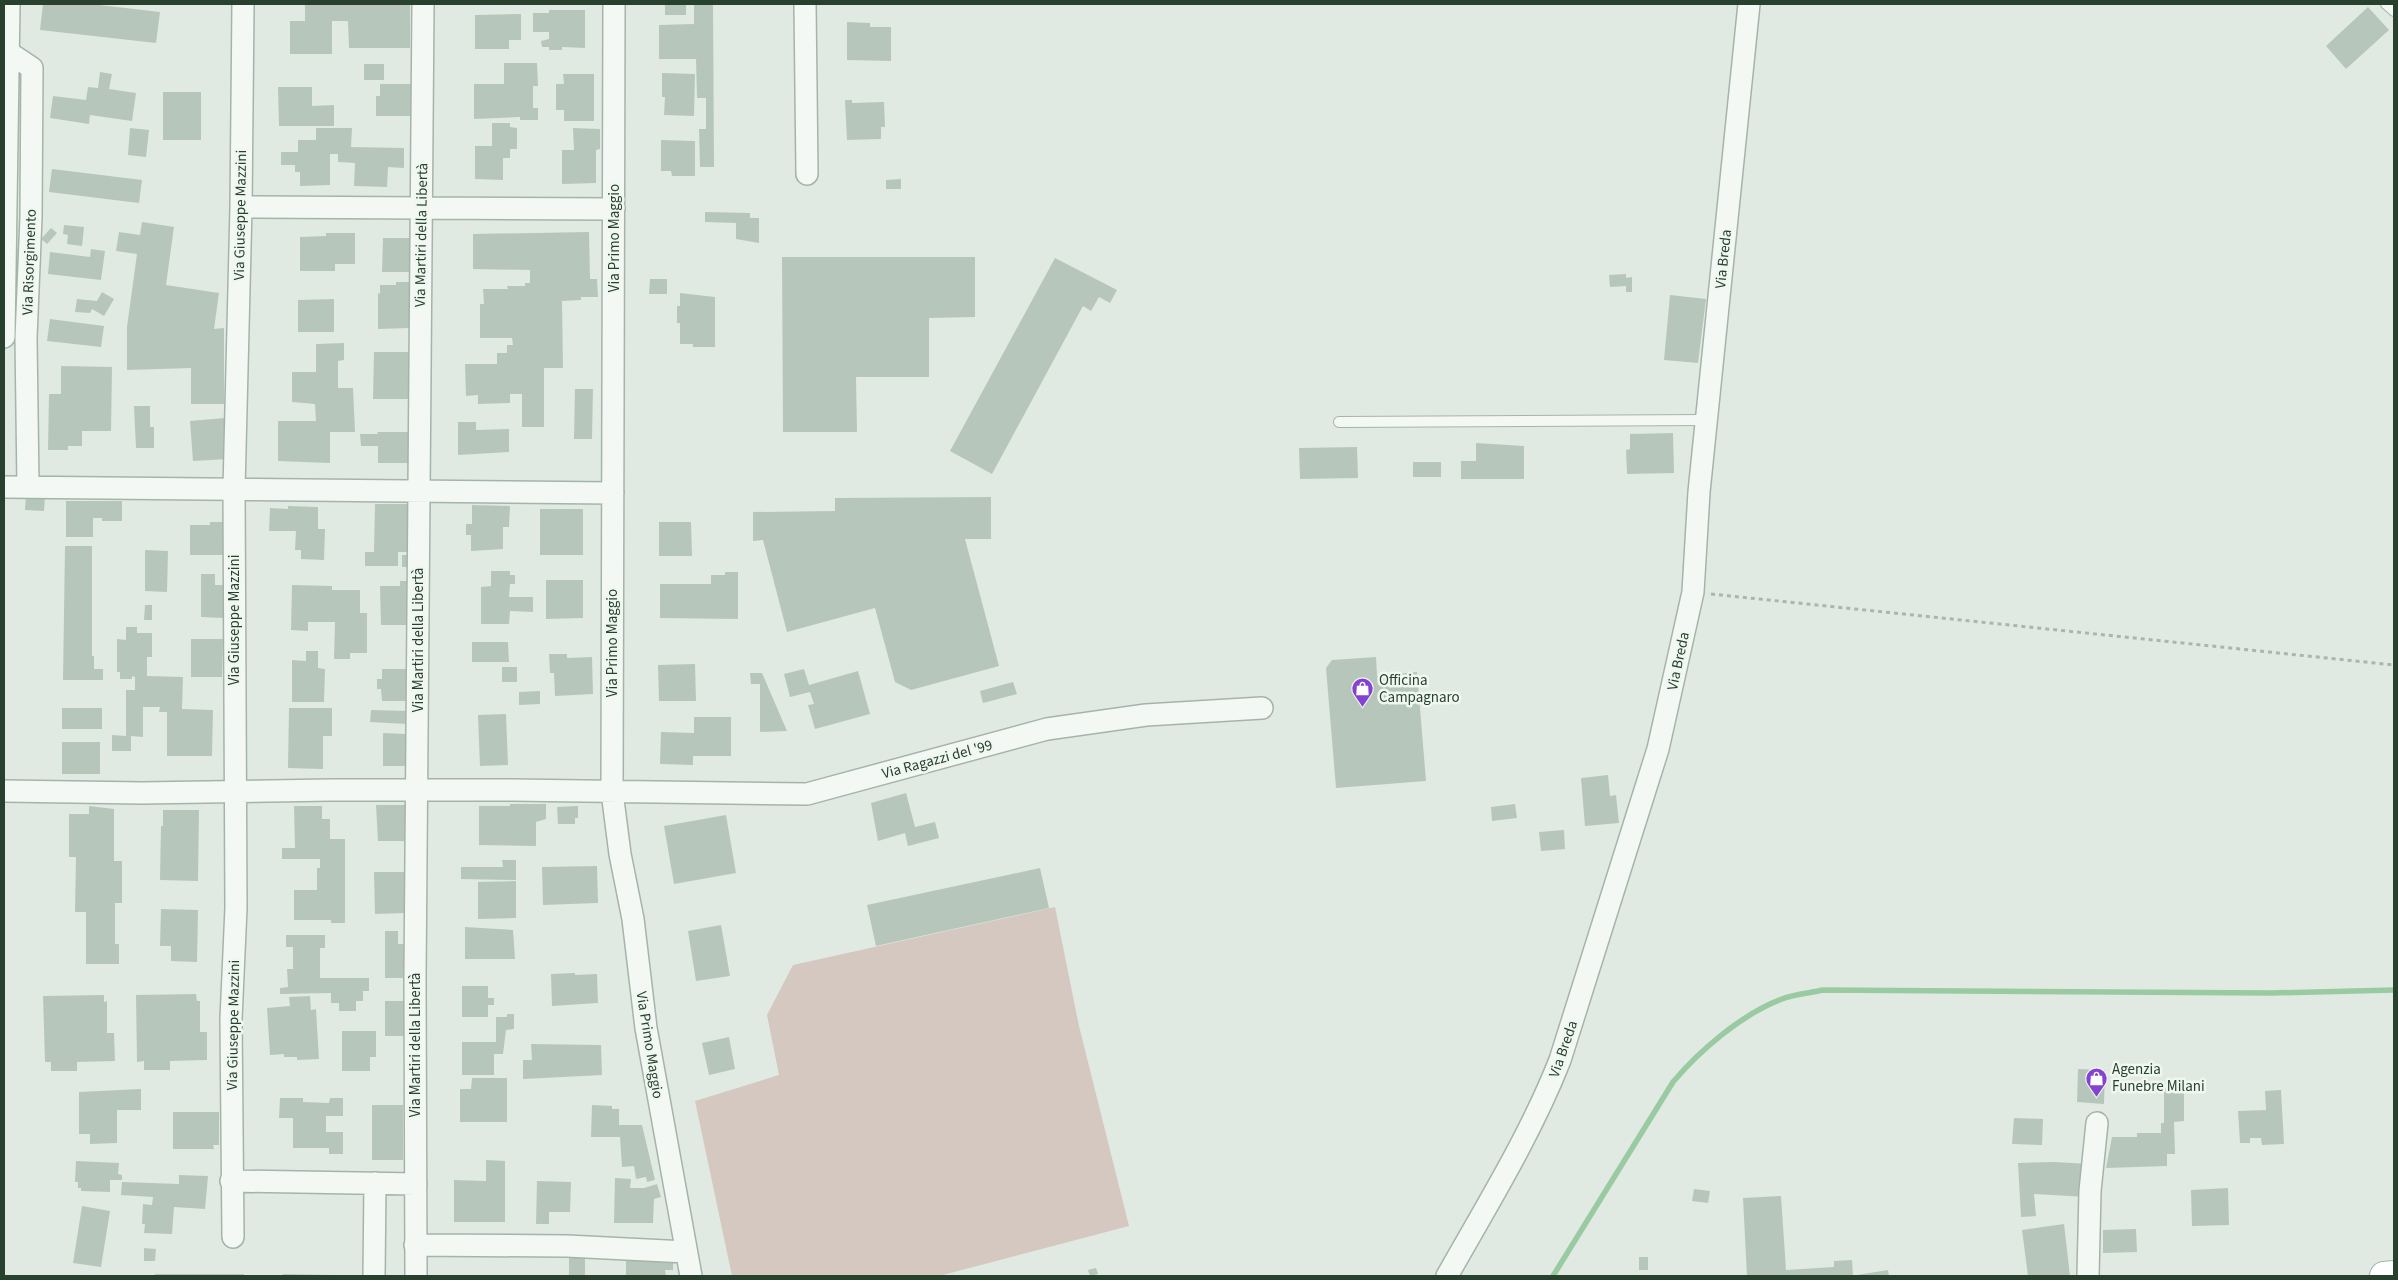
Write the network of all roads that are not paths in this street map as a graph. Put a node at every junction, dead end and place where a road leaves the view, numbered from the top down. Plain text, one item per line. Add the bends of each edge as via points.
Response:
1 (9, 4) edge
2 (243, 4) edge
3 (423, 4) edge
4 (614, 4) edge
5 (805, 4) edge
6 (1749, 4) edge
7 (2386, 4) edge
8 (2394, 11) edge
9 (8, 52) junction
10 (5, 156) edge
11 (807, 174) dead end
12 (241, 207) junction
13 (422, 208) junction
14 (614, 209) junction
15 (4, 337) edge
16 (1706, 420) junction
17 (1339, 422) dead end
18 (28, 486) junction
19 (4, 487) edge
20 (234, 489) junction
21 (418, 489) junction
22 (614, 493) junction
23 (1262, 708) dead end
24 (4, 791) edge
25 (234, 791) junction
26 (418, 792) junction
27 (612, 792) junction
28 (2097, 1123) dead end
29 (232, 1181) junction
30 (374, 1183) junction
31 (416, 1184) junction
32 (233, 1237) dead end
33 (415, 1245) junction
34 (686, 1252) junction
35 (2394, 1275) edge
36 (374, 1276) edge
37 (416, 1276) edge
38 (691, 1276) edge
39 (1447, 1276) edge
40 (2088, 1276) edge
41 (2384, 1276) edge

1 - 9 street, Via Risorgimento
2 - 12 street, Via Giuseppe Mazzini
3 - 13 street, Via Martiri della Libertà
4 - 14 street, Via Primo Maggio
5 - 11 street
6 - 16 street, Via Breda
7 - 8 lane
9 - 10 street, Via Risorgimento
9 - 18 street, Via Risorgimento via 32,68 26,338
10 - 15 street, Via Risorgimento
12 - 13 street
12 - 20 street, Via Giuseppe Mazzini
13 - 14 street
13 - 21 street, Via Martiri della Libertà
14 - 22 street, Via Primo Maggio
16 - 17 lane
16 - 39 street, Via Breda via 1693,592 1658,749 1560,1060 1536,1118
18 - 19 street
18 - 20 street
20 - 21 street
20 - 25 street, Via Giuseppe Mazzini
21 - 22 street
21 - 26 street, Via Martiri della Libertà
22 - 27 street, Via Primo Maggio
23 - 27 street, Via Ragazzi del '99 via 1146,715 1047,729 807,794
24 - 25 street, Via Ragazzi del '99
25 - 26 street, Via Ragazzi del '99
25 - 29 street, Via Giuseppe Mazzini via 236,908 231,1019
26 - 27 street, Via Ragazzi del '99
26 - 31 street, Via Martiri della Libertà
27 - 34 street, Via Primo Maggio via 633,918 646,1028
28 - 40 street via 2090,1191
29 - 30 street
29 - 32 street, Via Giuseppe Mazzini
30 - 31 street
30 - 36 street
31 - 33 street, Via Martiri della Libertà
33 - 34 street via 567,1246
33 - 37 street, Via Martiri della Libertà
34 - 38 street, Via Primo Maggio
35 - 41 main road

